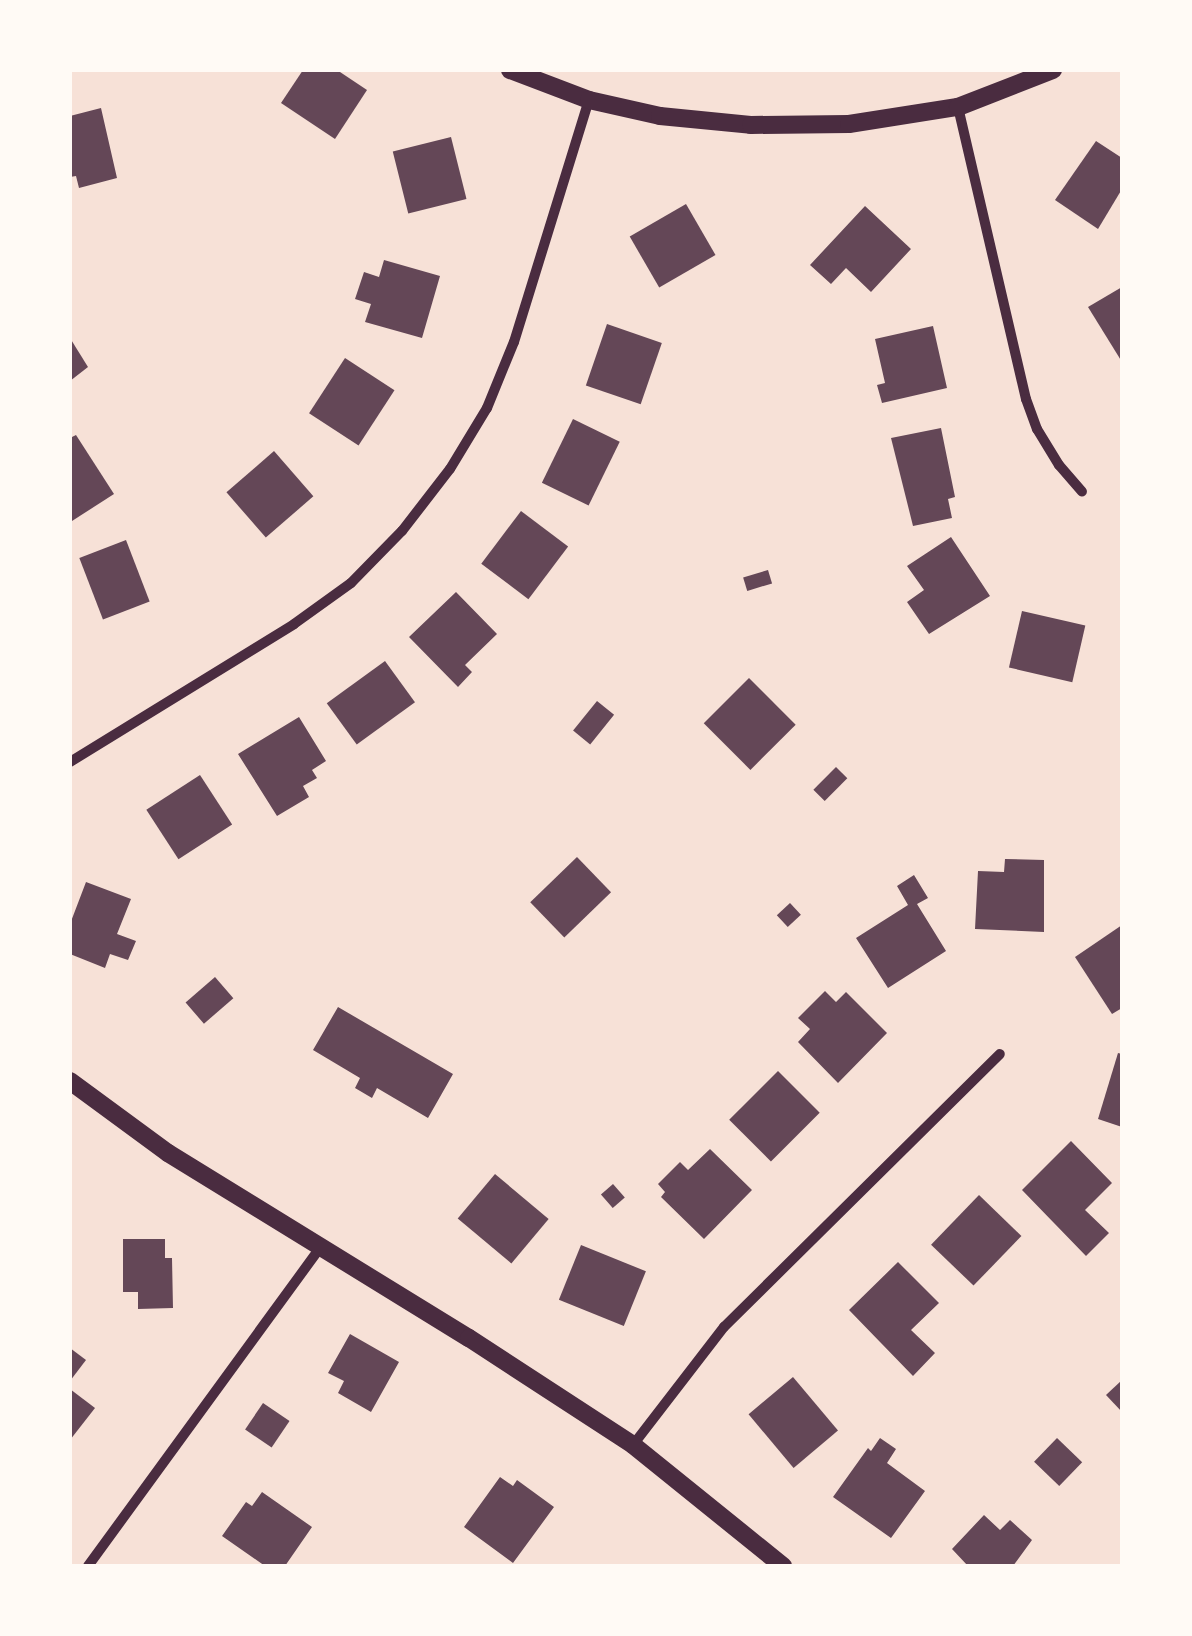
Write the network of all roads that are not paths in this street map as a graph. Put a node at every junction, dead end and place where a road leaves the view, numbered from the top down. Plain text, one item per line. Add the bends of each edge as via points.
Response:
1 (510, 70) edge
2 (1053, 70) edge
3 (589, 100) junction
4 (958, 107) junction
5 (1082, 491) dead end
6 (70, 762) edge
7 (1000, 1054) dead end
8 (70, 1081) edge
9 (321, 1246) junction
10 (633, 1445) junction
11 (88, 1566) edge
12 (783, 1566) edge

1 - 3 street
2 - 4 street
3 - 4 street via 751,125 849,124
3 - 6 street via 514,342 486,408 402,531 351,584 308,614
4 - 5 street via 1026,400 1036,429
7 - 10 street via 724,1327
8 - 9 street via 168,1153
9 - 10 street
9 - 11 street
10 - 12 street

